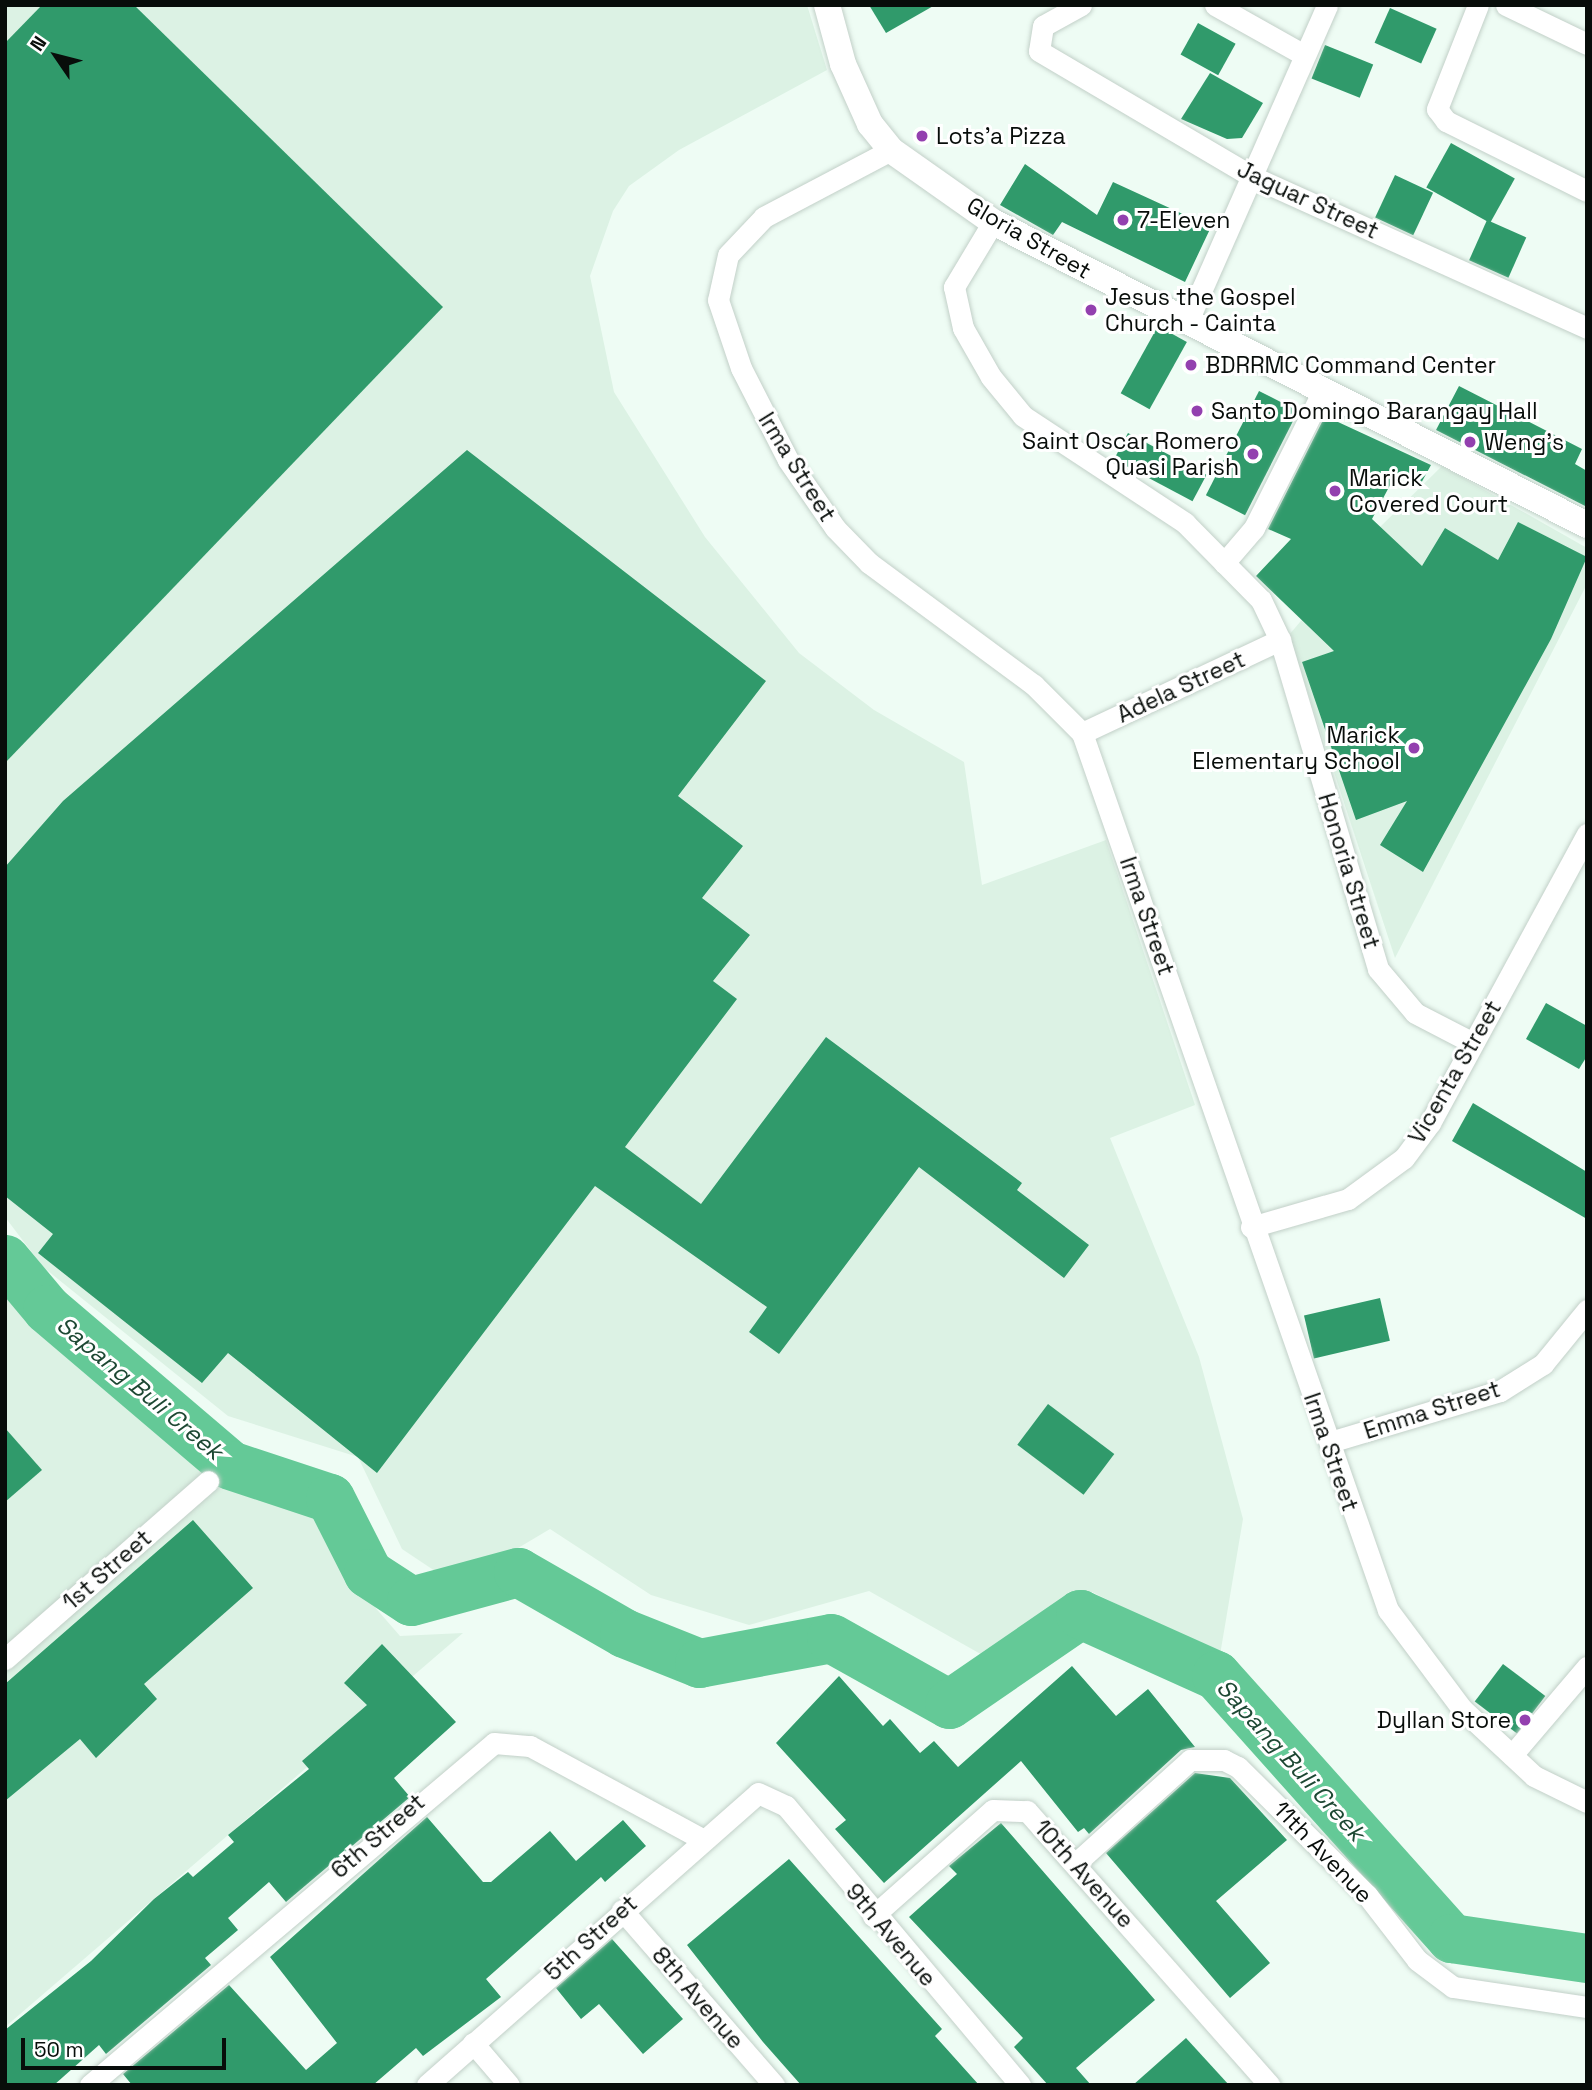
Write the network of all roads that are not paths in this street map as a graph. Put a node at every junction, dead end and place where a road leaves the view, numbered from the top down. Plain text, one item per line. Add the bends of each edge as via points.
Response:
1 (827, 5) edge
2 (1081, 5) edge
3 (1215, 5) edge
4 (1327, 5) edge
5 (1478, 5) edge
6 (1506, 5) edge
7 (1587, 44) edge
8 (1304, 55) junction
9 (891, 150) junction
10 (1253, 177) junction
11 (1587, 191) edge
12 (993, 222) junction
13 (1187, 323) junction
14 (1587, 328) edge
15 (1323, 391) junction
16 (1587, 525) edge
17 (1224, 563) junction
18 (1280, 640) junction
19 (1082, 733) junction
20 (1585, 843) edge
21 (1473, 1044) junction
22 (1251, 1227) junction
23 (1587, 1310) edge
24 (1330, 1442) junction
25 (208, 1481) dead end
26 (5, 1659) edge
27 (1587, 1667) edge
28 (1512, 1755) junction
29 (758, 1793) joint
30 (1587, 1802) edge
31 (702, 1839) junction
32 (1076, 1863) junction
33 (622, 1910) junction
34 (873, 1916) junction
35 (1587, 2007) edge
36 (473, 2043) junction
37 (90, 2085) edge
38 (427, 2085) edge
39 (509, 2085) edge
40 (774, 2085) edge
41 (1020, 2085) edge
42 (1269, 2085) edge

1 - 9 street, Gloria Street via 842,64 870,124
2 - 10 street, Jaguar Street via 1043,26 1036,39 1039,51
3 - 8 street
4 - 8 street
5 - 11 street via 1437,109 1446,121
6 - 7 street
8 - 10 street
9 - 12 street, Gloria Street
9 - 19 street, Irma Street via 743,234 720,284 722,320 788,460 835,528 869,563 1034,685
10 - 13 street
10 - 14 street, Jaguar Street
12 - 13 street, Gloria Street
12 - 17 street, Honoria Street via 954,287 963,328 992,377 1023,416 1185,523
13 - 15 street, Gloria Street
15 - 16 street, Gloria Street
15 - 17 street via 1254,528
17 - 18 street, Honoria Street via 1261,600
18 - 19 street, Adela Street
18 - 21 street, Honoria Street via 1378,969 1415,1013
19 - 22 street, Irma Street
20 - 21 street, Vicenta Street
21 - 22 street, Vicenta Street via 1430,1123 1380,1182 1348,1199
22 - 24 street, Irma Street
23 - 24 street, Emma Street via 1543,1364 1500,1391
24 - 28 street, Irma Street via 1388,1609 1462,1709
25 - 26 street, 1st Street
27 - 28 street
28 - 30 street, Irma Street via 1534,1776
29 - 31 street, 5th Street
29 - 34 street, 9th Avenue via 786,1806
31 - 33 street, 5th Street
31 - 37 street, 6th Street via 530,1746 487,1746
32 - 34 street, 10th Avenue via 1027,1811 1004,1806 982,1818
32 - 35 street, 11th Avenue via 1190,1760 1224,1760 1238,1767 1367,1895 1417,1960 1452,1987
32 - 42 street, 10th Avenue
33 - 36 street, 5th Street
33 - 40 street, 8th Avenue
34 - 41 street, 9th Avenue
36 - 38 street, 5th Street
36 - 39 street

